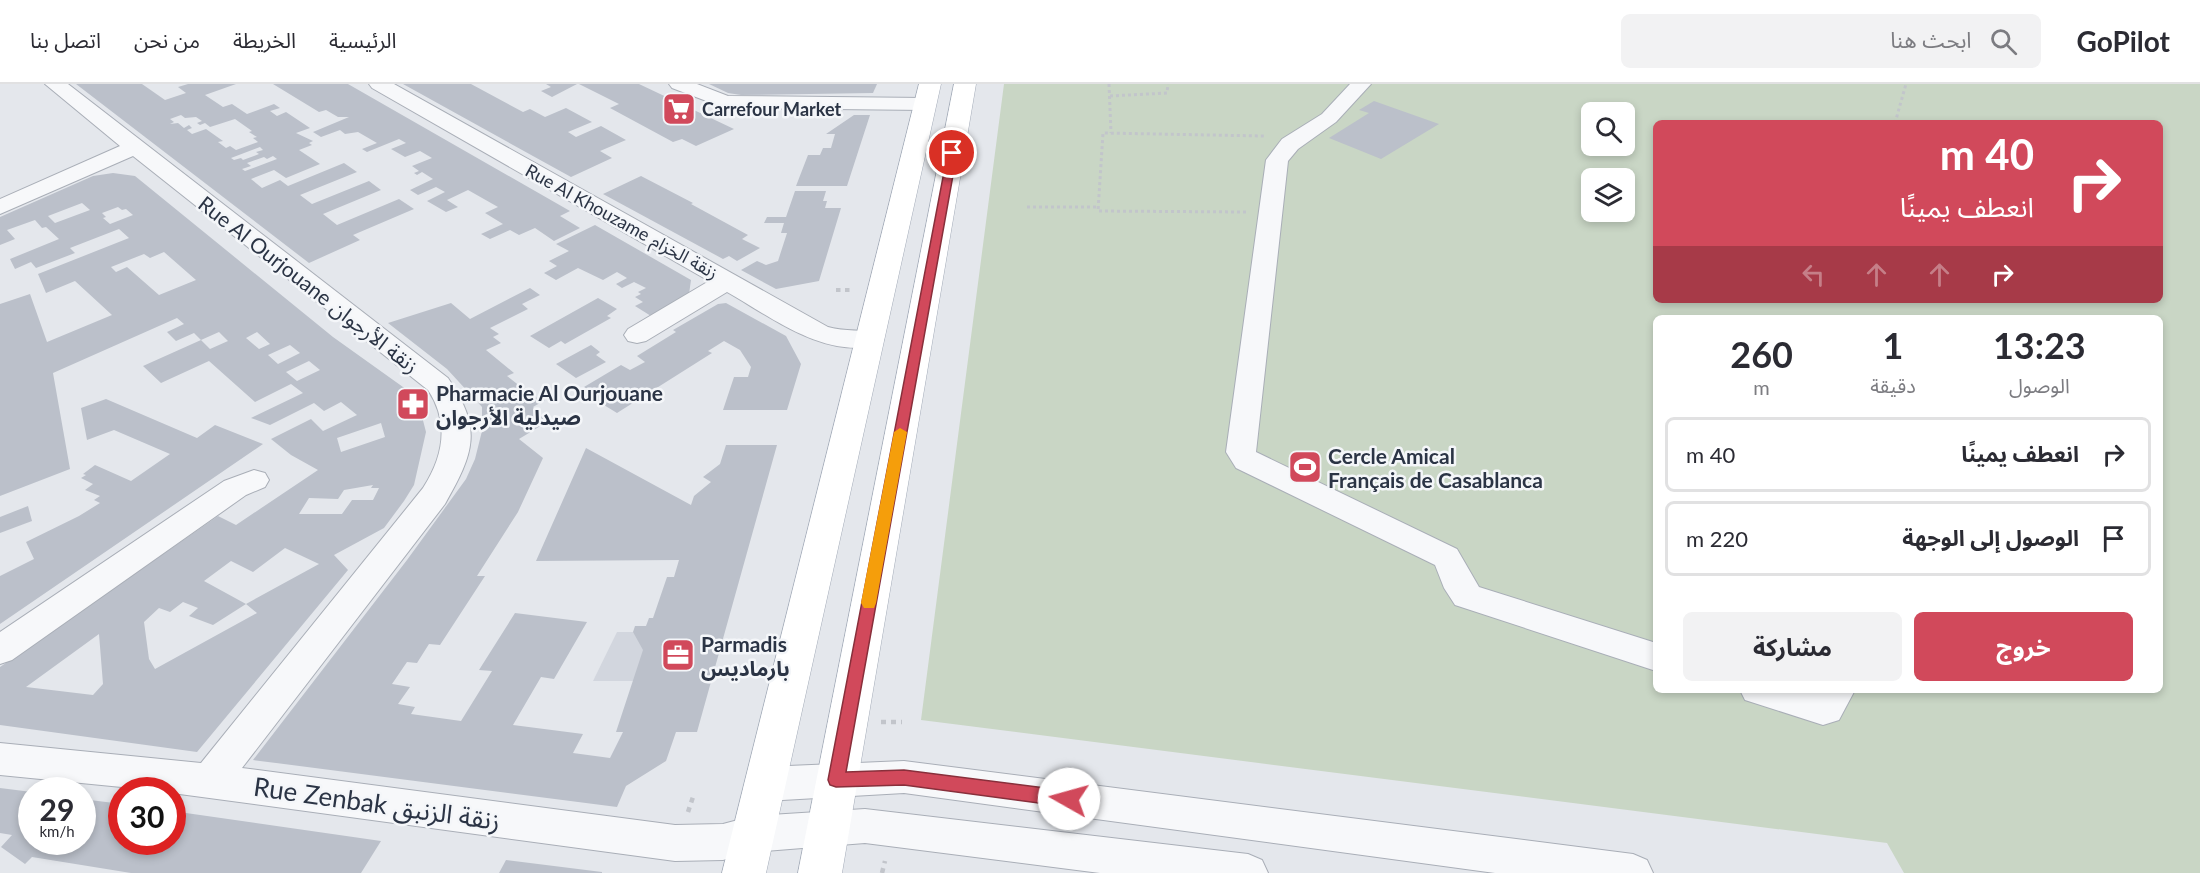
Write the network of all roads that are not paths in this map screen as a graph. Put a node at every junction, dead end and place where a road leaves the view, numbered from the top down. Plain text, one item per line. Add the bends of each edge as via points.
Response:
1 (55, 84) edge
2 (379, 84) edge
3 (678, 84) edge
4 (965, 84) edge
5 (1361, 84) edge
6 (927, 94) edge
7 (135, 147) junction
8 (0, 207) edge
9 (727, 281) junction
10 (637, 335) dead end
11 (871, 339) junction
12 (254, 480) dead end
13 (0, 650) edge
14 (1653, 656) edge
15 (1767, 693) edge
16 (1834, 693) edge
17 (0, 759) edge
18 (210, 780) junction
19 (836, 780) junction
20 (765, 783) junction
21 (828, 827) junction
22 (748, 854) edge
23 (820, 873) edge
24 (1248, 873) edge
25 (1633, 873) edge

1 - 7 street, Rue Al Ourjouane زنقة الأرجوان
2 - 9 street, Rue Al Khouzame زنقة الخزام
3 - 6 street via 732,102
4 - 19 main road
5 - 14 street via 1329,118 1284,149 1277,160 1241,452 1246,461 1446,557 1467,596
6 - 11 main road
7 - 8 street
7 - 18 street, Rue Al Ourjouane زنقة الأرجوان via 438,384 448,397 457,425 447,477 434,496
9 - 10 street
9 - 11 street, Rue Al Khouzame زنقة الخزام via 822,334
11 - 20 main road
12 - 13 street via 219,499
15 - 16 street via 1819,710 1826,709
17 - 18 street, Rue Zenbak زنقة الزنبق
18 - 22 street, Rue Zenbak زنقة الزنبق via 675,843 723,842
19 - 20 street
19 - 21 main road
19 - 25 street via 904,777
20 - 22 main road
21 - 22 street, Rue Zenbak زنقة الزنبق
21 - 23 main road
21 - 24 street, Rue Zenbak زنقة الزنبق via 892,828

